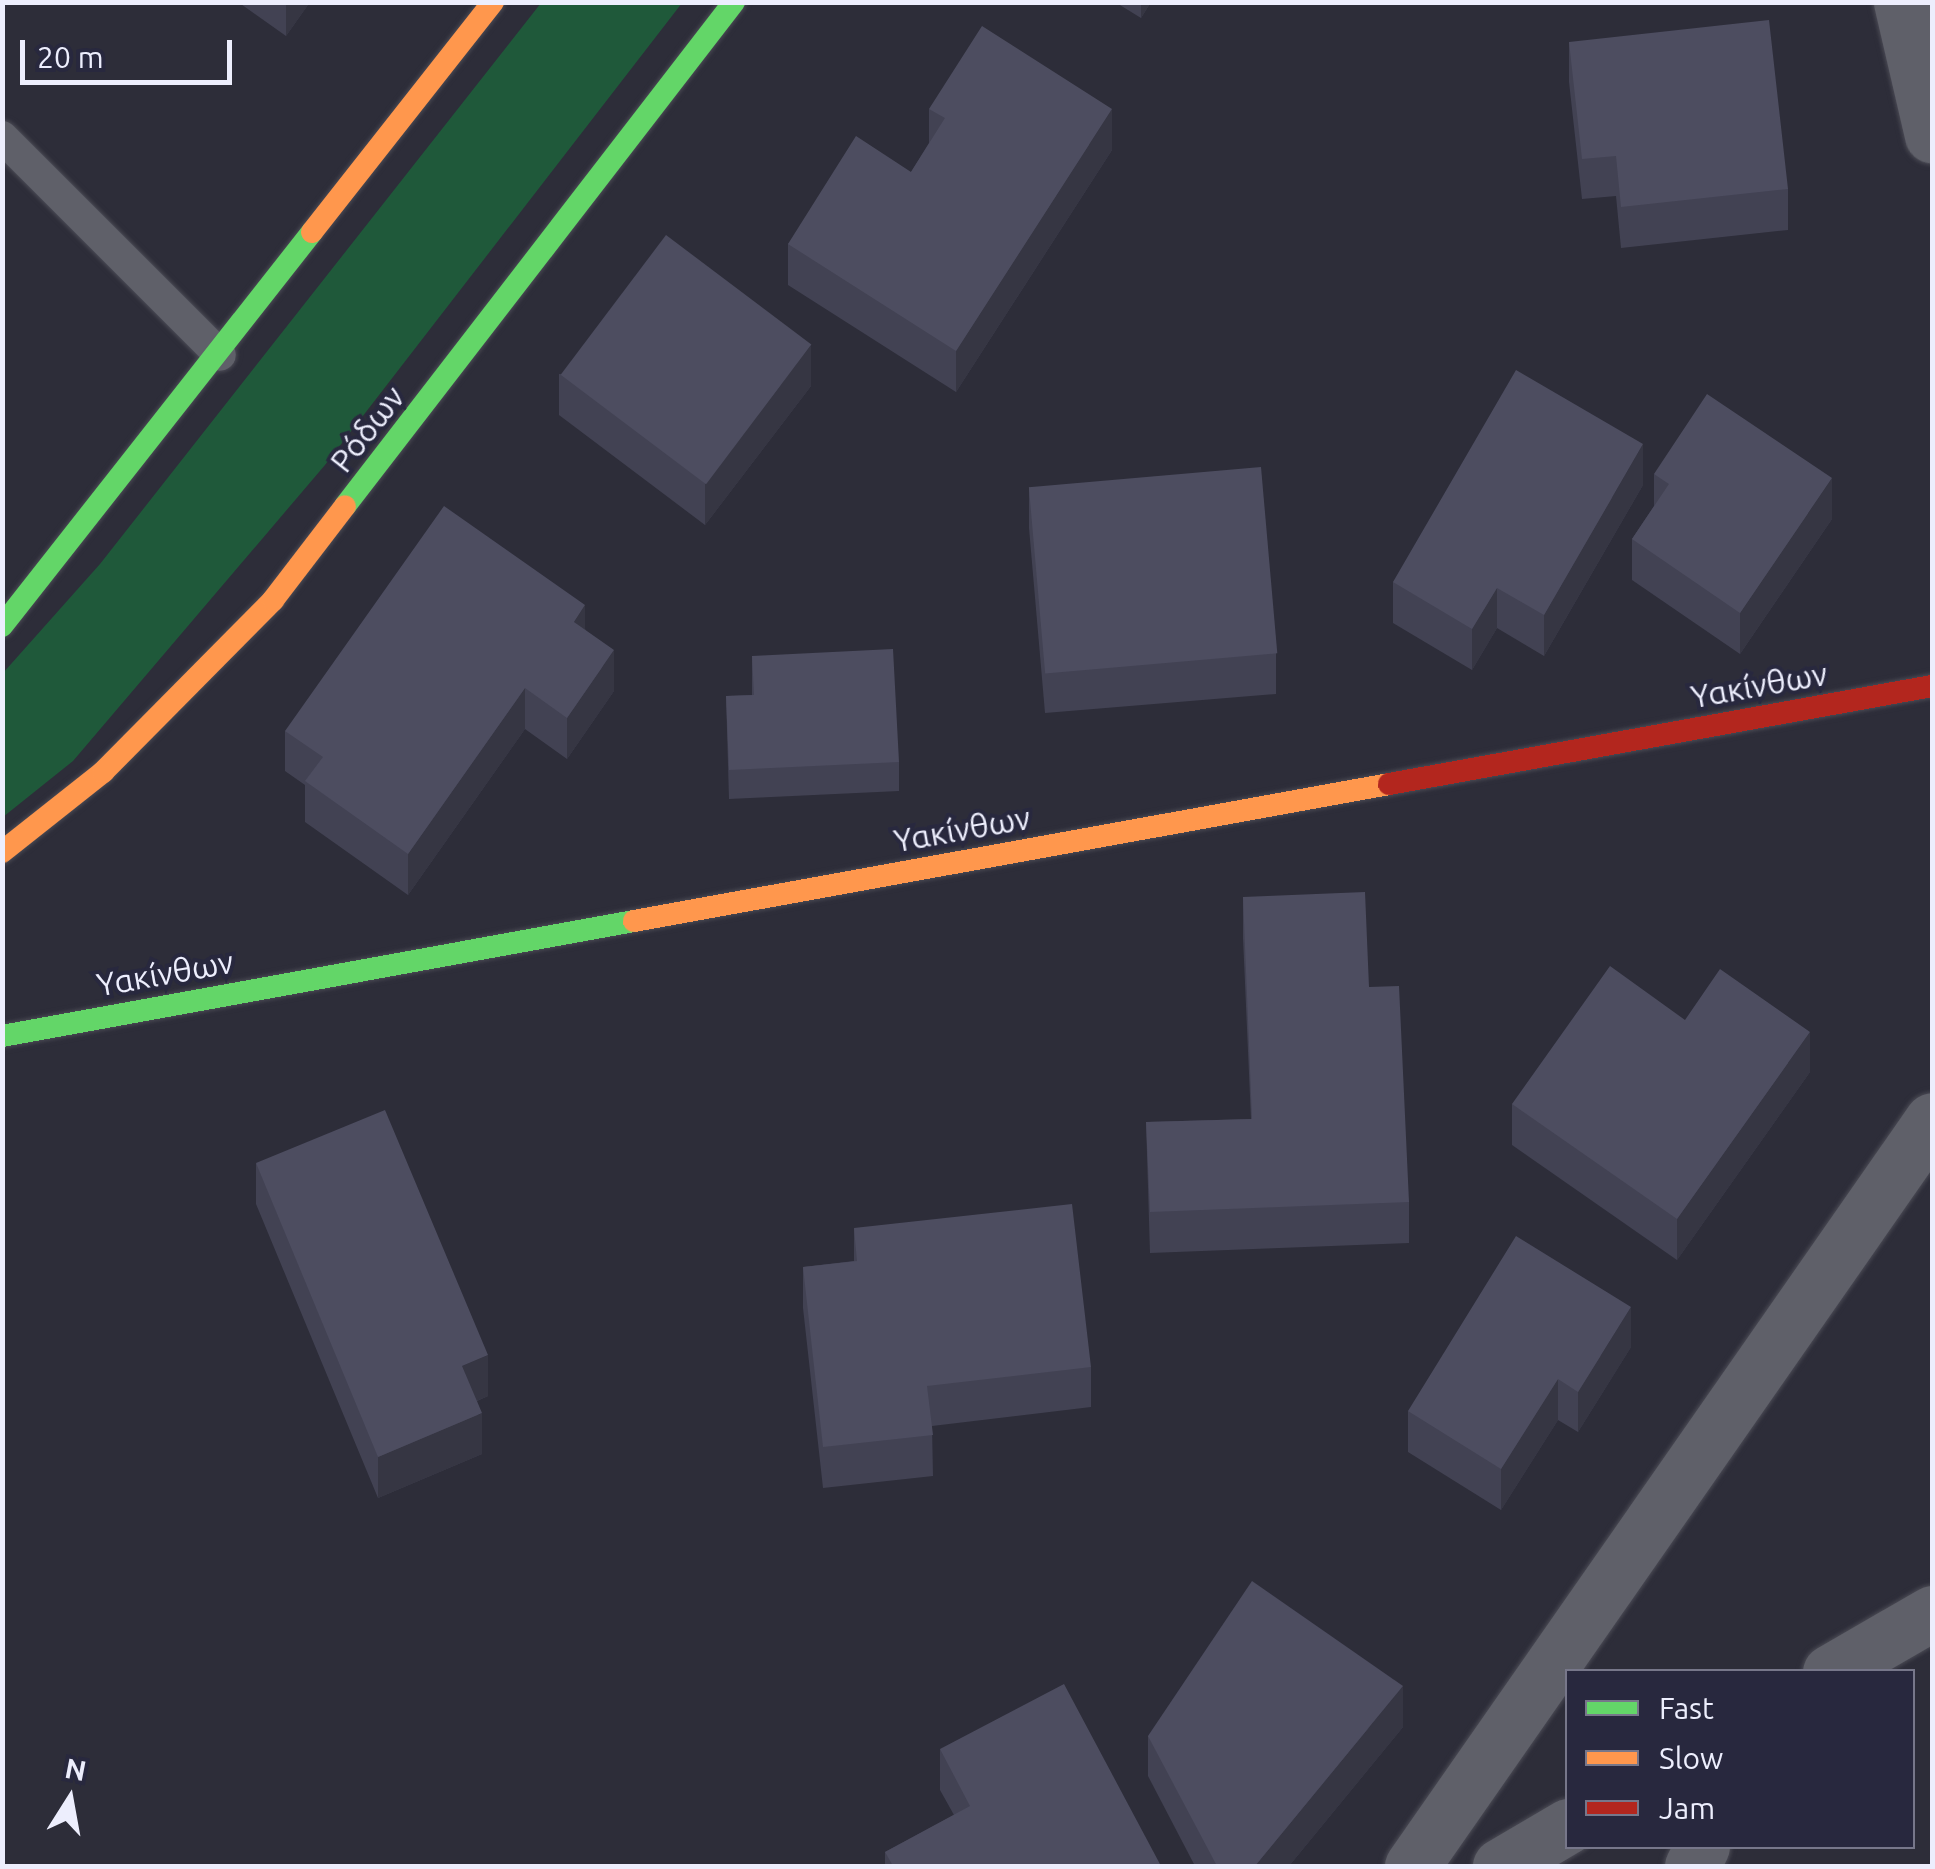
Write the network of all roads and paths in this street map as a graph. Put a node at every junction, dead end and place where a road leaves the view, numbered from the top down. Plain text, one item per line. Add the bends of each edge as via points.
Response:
1 (492, 2) edge
2 (734, 2) edge
3 (1900, 2) edge
4 (1932, 135) edge
5 (2, 137) edge
6 (220, 355) junction
7 (2, 626) edge
8 (1932, 686) edge
9 (2, 852) edge
10 (2, 1036) edge
11 (1932, 1120) edge
12 (1932, 1614) edge
13 (1835, 1669) edge
14 (1565, 1828) edge
15 (1412, 1866) edge
16 (1500, 1866) edge

1 - 6 street
2 - 9 street, Ρόδων via 273,600 104,772
3 - 4 street
5 - 6 lane
6 - 7 street
8 - 10 street, Υακίνθων
11 - 15 street
12 - 13 street
14 - 16 street

